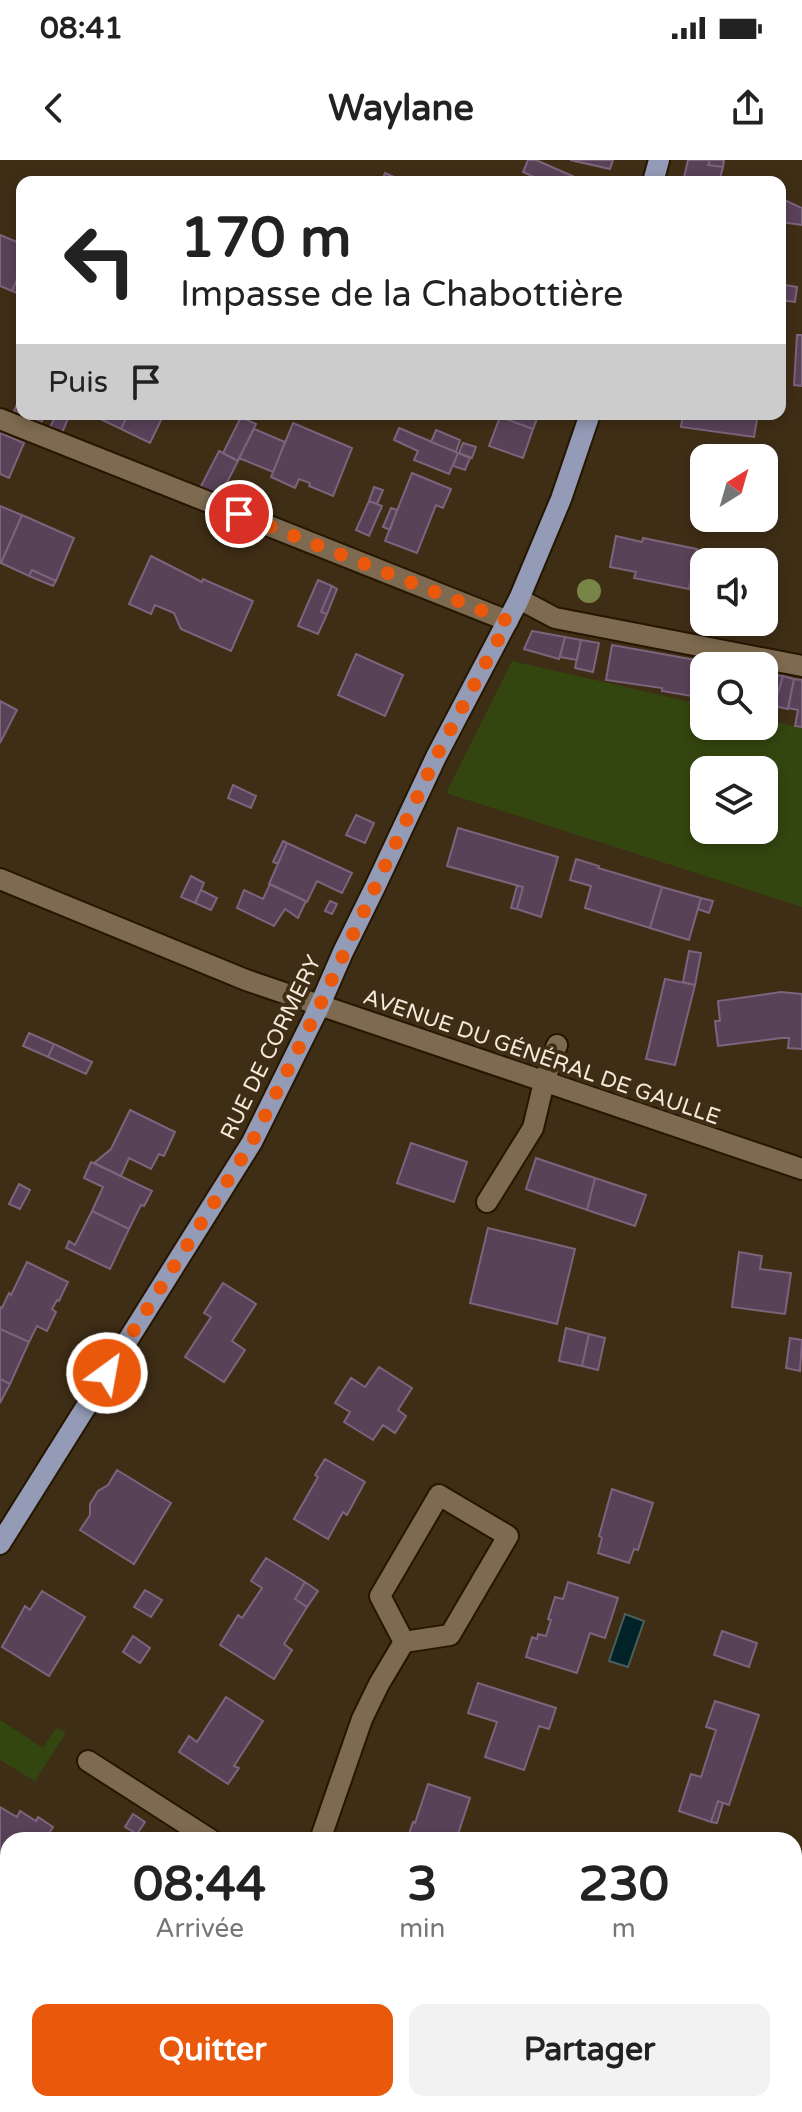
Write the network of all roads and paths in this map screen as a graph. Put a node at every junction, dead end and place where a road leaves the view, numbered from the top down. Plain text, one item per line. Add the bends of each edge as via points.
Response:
1 (0, 419) edge
2 (588, 420) edge
3 (519, 599) junction
4 (508, 621) junction
5 (802, 666) edge
6 (0, 879) edge
7 (319, 1007) junction
8 (557, 1045) dead end
9 (544, 1082) junction
10 (802, 1169) edge
11 (487, 1202) dead end
12 (0, 1544) edge
13 (404, 1642) junction
14 (88, 1761) dead end
15 (199, 1832) edge
16 (323, 1832) edge

1 - 4 street
2 - 3 main road, RUE DE CORMERY
3 - 4 main road, RUE DE CORMERY
3 - 5 street via 555,618
4 - 7 main road, RUE DE CORMERY via 436,757
6 - 7 street, AVENUE DU GÉNÉRAL DE GAULLE
7 - 9 street, AVENUE DU GÉNÉRAL DE GAULLE
7 - 12 main road, RUE DE CORMERY via 252,1142
8 - 9 street
9 - 10 street, AVENUE DU GÉNÉRAL DE GAULLE
9 - 11 street via 533,1128
13 - 13 street via 380,1596 439,1495 508,1536 450,1635
13 - 16 street via 362,1719
14 - 15 street

